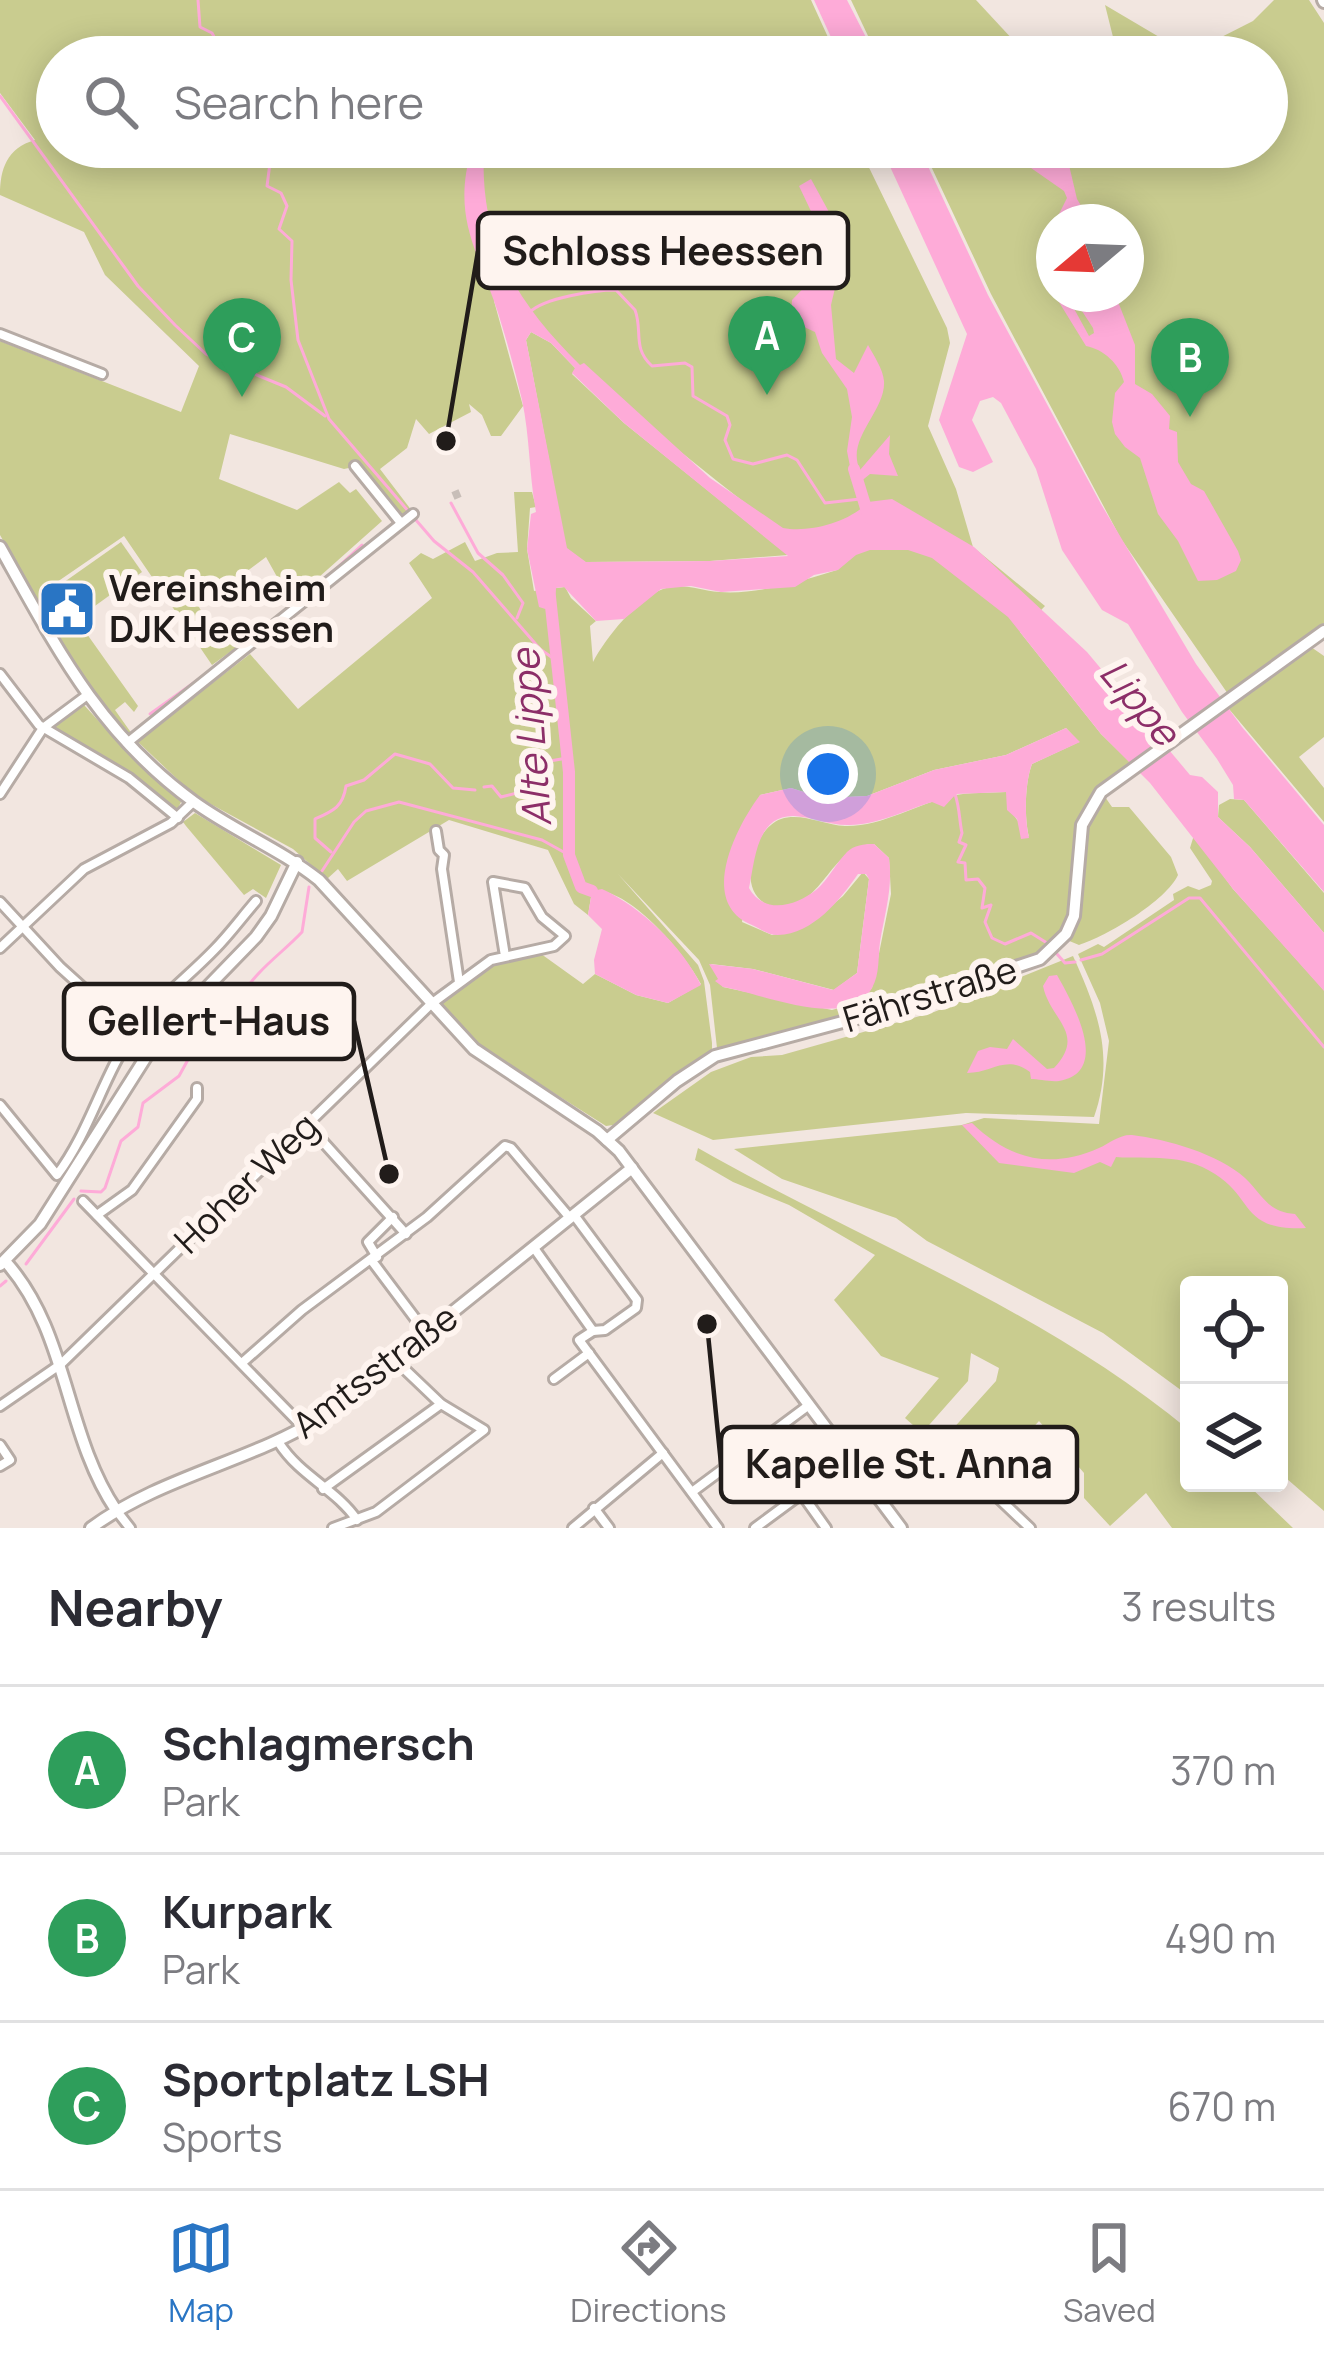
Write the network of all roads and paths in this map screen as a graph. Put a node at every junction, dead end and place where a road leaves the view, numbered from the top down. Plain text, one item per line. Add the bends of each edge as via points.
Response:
1 (0, 334) edge
2 (103, 374) dead end
3 (355, 466) dead end
4 (0, 547) edge
5 (1324, 631) edge
6 (0, 674) edge
7 (86, 696) junction
8 (44, 728) junction
9 (127, 743) junction
10 (0, 794) edge
11 (194, 802) junction
12 (178, 818) junction
13 (436, 831) dead end
14 (297, 862) junction
15 (256, 901) dead end
16 (0, 902) edge
17 (22, 926) junction
18 (0, 948) edge
19 (505, 956) junction
20 (459, 982) junction
21 (430, 1004) junction
22 (133, 1033) junction
23 (197, 1088) dead end
24 (0, 1105) edge
25 (307, 1124) junction
26 (607, 1139) junction
27 (632, 1168) junction
28 (83, 1201) dead end
29 (97, 1215) junction
30 (572, 1216) junction
31 (393, 1217) junction
32 (406, 1234) junction
33 (534, 1248) junction
34 (374, 1259) junction
35 (2, 1260) edge
36 (154, 1273) junction
37 (593, 1331) junction
38 (427, 1334) junction
39 (589, 1353) junction
40 (396, 1360) junction
41 (243, 1362) junction
42 (61, 1364) junction
43 (554, 1379) dead end
44 (442, 1404) junction
45 (809, 1405) junction
46 (0, 1406) edge
47 (304, 1428) junction
48 (932, 1435) dead end
49 (762, 1438) junction
50 (279, 1443) junction
51 (0, 1445) edge
52 (663, 1453) junction
53 (0, 1466) edge
54 (323, 1489) junction
55 (692, 1492) junction
56 (801, 1494) junction
57 (594, 1508) junction
58 (116, 1510) junction
59 (357, 1520) junction
60 (823, 1527) edge
61 (91, 1528) edge
62 (130, 1528) edge
63 (333, 1528) edge
64 (574, 1528) edge
65 (609, 1528) edge
66 (718, 1528) edge
67 (755, 1528) edge
68 (901, 1528) edge
69 (1030, 1528) edge

1 - 2 street
3 - 9 street via 407,519
4 - 7 main road
5 - 26 main road, Fährstraße via 1101,792 1080,835 1074,916 1040,959 715,1056
6 - 8 street
7 - 8 street
7 - 9 main road
8 - 10 street
8 - 12 street
9 - 11 main road
11 - 12 street
11 - 14 main road
12 - 17 street via 84,869
13 - 20 street
14 - 21 main road
14 - 35 main road via 256,937 158,1038 40,1224
15 - 22 street
16 - 17 street
17 - 18 street
17 - 22 street
19 - 19 street, Hoher Weg via 499,917 493,881 525,888 565,936 554,946
19 - 20 street, Hoher Weg
20 - 21 street, Hoher Weg
21 - 25 street, Hoher Weg
21 - 26 main road via 480,1054
22 - 24 street via 57,1174
23 - 29 street via 132,1190
25 - 31 street
25 - 36 street, Hoher Weg
26 - 27 main road
27 - 30 main road, Amtsstraße
27 - 45 main road
28 - 29 street
29 - 36 street
30 - 32 street via 507,1146
30 - 33 main road, Amtsstraße
30 - 37 street via 637,1303
31 - 32 street
31 - 34 street via 368,1242
32 - 34 street
33 - 37 street
33 - 38 main road, Amtsstraße
34 - 38 street
34 - 41 street
35 - 42 main road via 27,1290
36 - 41 street
36 - 42 street, Hoher Weg
37 - 39 street via 580,1340
38 - 40 main road, Amtsstraße
39 - 43 street
39 - 52 street
40 - 44 street
40 - 47 main road, Amtsstraße
41 - 47 street
42 - 46 street, Hoher Weg
42 - 58 main road
44 - 54 street
44 - 59 street via 484,1430
45 - 49 street
45 - 68 main road
47 - 50 main road, Amtsstraße
48 - 69 street
49 - 55 street
49 - 56 street
50 - 54 street
50 - 58 main road, Amtsstraße
51 - 53 street via 10,1460
52 - 55 street
52 - 57 street
54 - 59 street
55 - 66 street
56 - 60 street
56 - 67 street
57 - 64 street
57 - 65 street
58 - 61 main road, Amtsstraße
58 - 62 street
59 - 63 street

